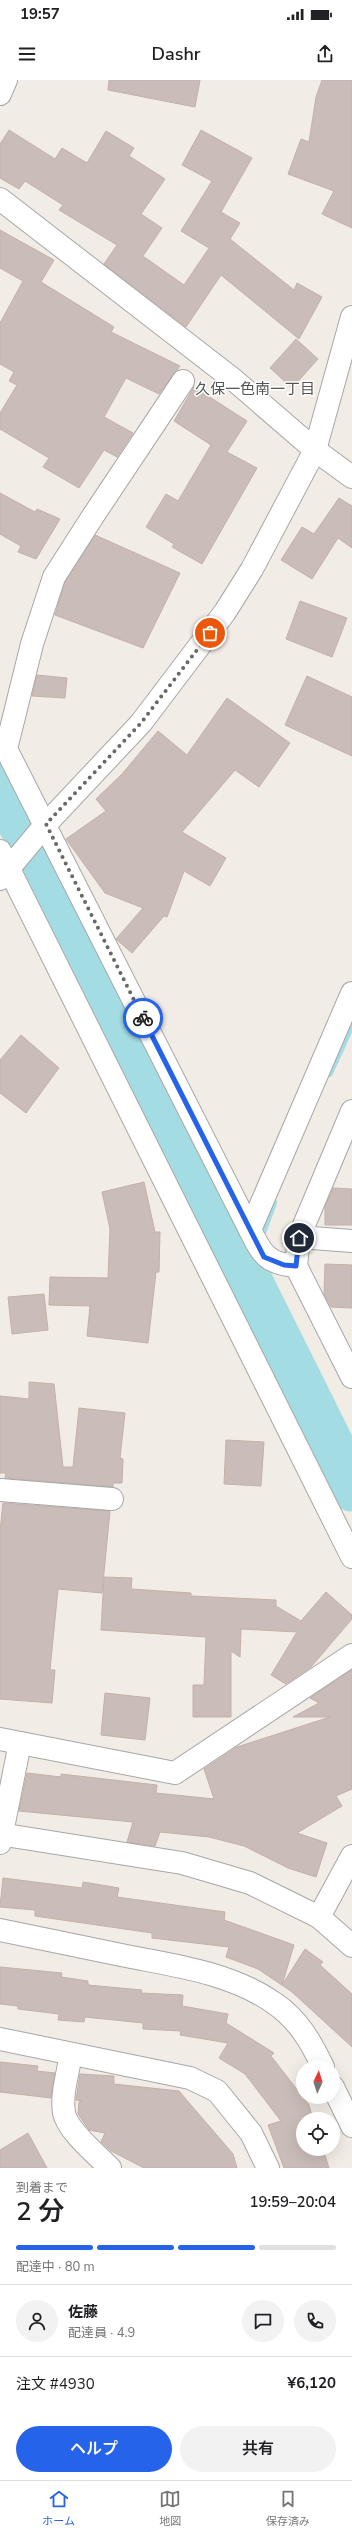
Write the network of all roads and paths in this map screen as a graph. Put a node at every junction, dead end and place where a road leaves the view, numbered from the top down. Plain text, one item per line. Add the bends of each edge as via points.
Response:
1 (6, 80) edge
2 (0, 94) edge
3 (0, 199) edge
4 (352, 317) edge
5 (183, 381) dead end
6 (315, 450) junction
7 (352, 477) edge
8 (3, 743) edge
9 (46, 824) junction
10 (3, 866) edge
11 (352, 992) edge
12 (352, 1111) edge
13 (251, 1232) junction
14 (299, 1238) junction
15 (352, 1241) edge
16 (296, 1266) junction
17 (352, 1377) edge
18 (0, 1490) edge
19 (112, 1499) dead end
20 (352, 1557) edge
21 (352, 1656) edge
22 (10, 1741) edge
23 (1, 1837) edge
24 (352, 1856) edge
25 (319, 1917) junction
26 (0, 1930) edge
27 (352, 1946) edge
28 (0, 2039) edge
29 (71, 2054) junction
30 (320, 2060) edge
31 (340, 2101) edge
32 (352, 2126) edge
33 (110, 2168) edge
34 (268, 2168) edge

1 - 2 street
3 - 6 street via 234,380
4 - 6 street
5 - 8 street via 54,577
6 - 7 street
6 - 9 street via 252,569 195,654 141,723
8 - 9 street
9 - 10 street
9 - 13 street
10 - 20 street
11 - 13 street
12 - 14 street
13 - 16 street via 264,1257 284,1265
14 - 15 street
14 - 16 street
16 - 17 street
18 - 19 street
21 - 22 street via 175,1773
22 - 23 street
23 - 25 street via 182,1863 250,1883
24 - 25 street
25 - 27 street
26 - 30 street via 172,1965 225,1979 252,1990 274,2003 293,2019 308,2037
28 - 29 street
29 - 33 street via 63,2098 64,2114 72,2128
29 - 34 street via 190,2078 217,2091 251,2133
31 - 32 street

